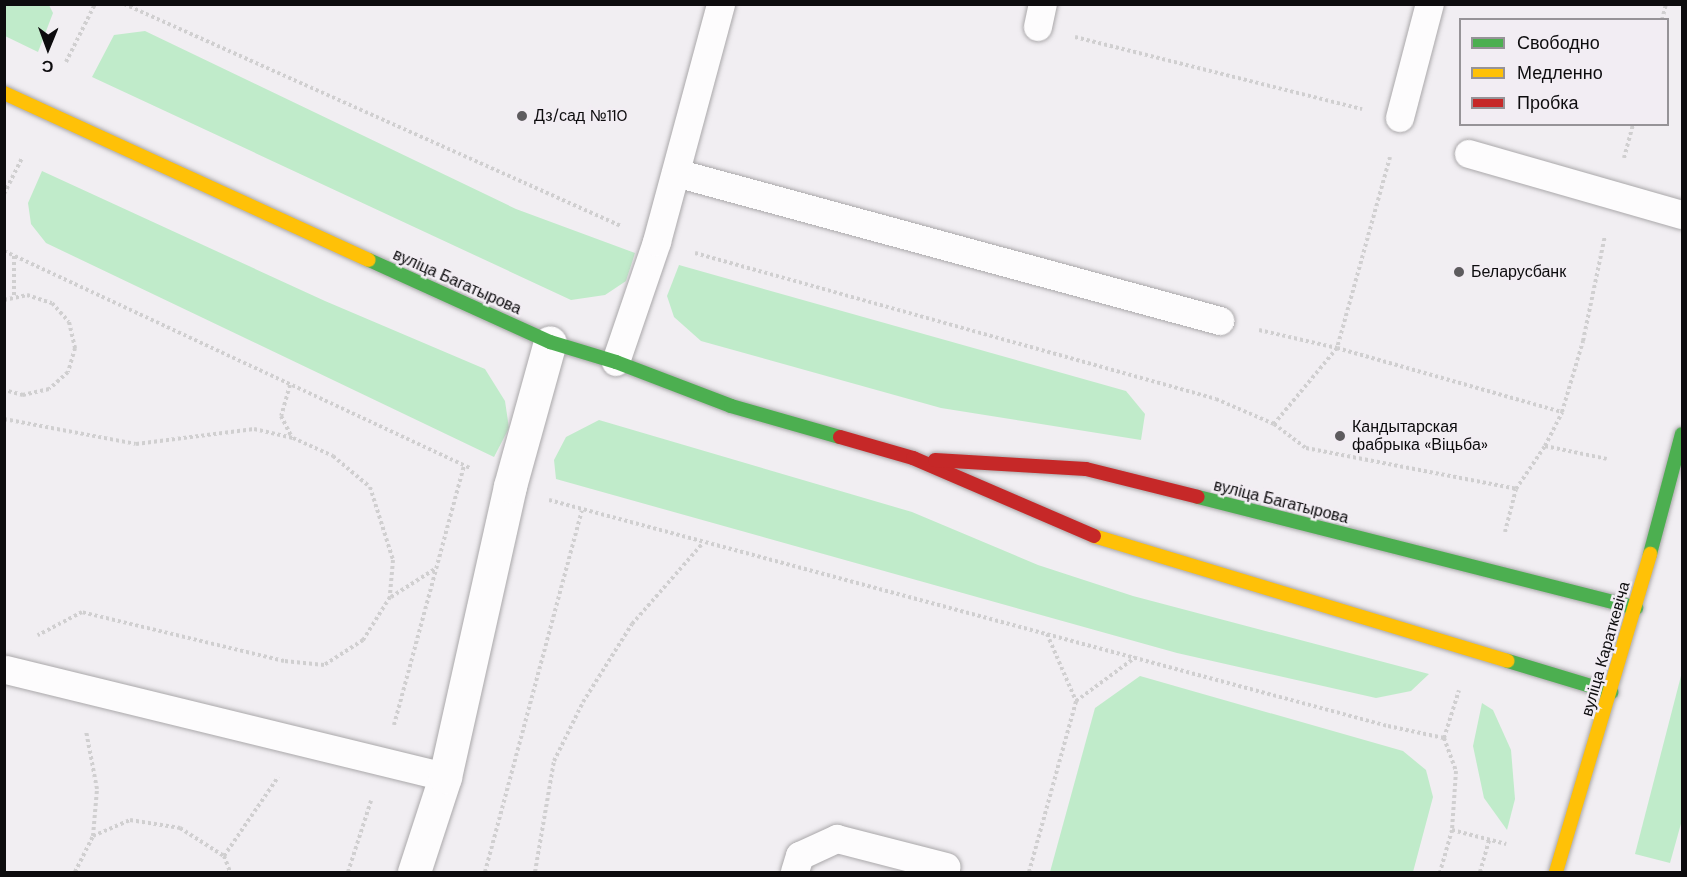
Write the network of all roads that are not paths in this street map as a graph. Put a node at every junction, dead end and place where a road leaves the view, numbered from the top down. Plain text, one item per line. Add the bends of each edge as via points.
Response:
1 (721, 4) edge
2 (1430, 4) edge
3 (4, 93) edge
4 (1400, 118) road end
5 (1469, 154) dead end
6 (676, 173) junction
7 (1683, 215) edge
8 (1220, 321) road end
9 (550, 342) junction
10 (616, 362) junction
11 (1683, 434) edge
12 (913, 458) junction
13 (1636, 609) junction
14 (6, 670) dead end
15 (1611, 692) junction
16 (445, 777) junction
17 (946, 867) dead end
18 (414, 873) edge
19 (795, 873) edge
20 (1556, 873) edge

1 - 6 lane
2 - 4 lane
3 - 9 street, вуліца Багатырова
5 - 7 lane
6 - 8 lane
6 - 10 lane
9 - 10 street, вуліца Багатырова
9 - 16 street via 510,486
10 - 12 street, вуліца Багатырова via 731,406
11 - 13 street, вуліца Караткевіча
12 - 13 street, вуліца Багатырова via 1086,469
12 - 15 street, вуліца Багатырова via 1074,530
13 - 15 street, вуліца Караткевіча
14 - 16 lane
15 - 20 street, вуліца Караткевіча
16 - 18 street
17 - 19 lane via 837,839 800,856

